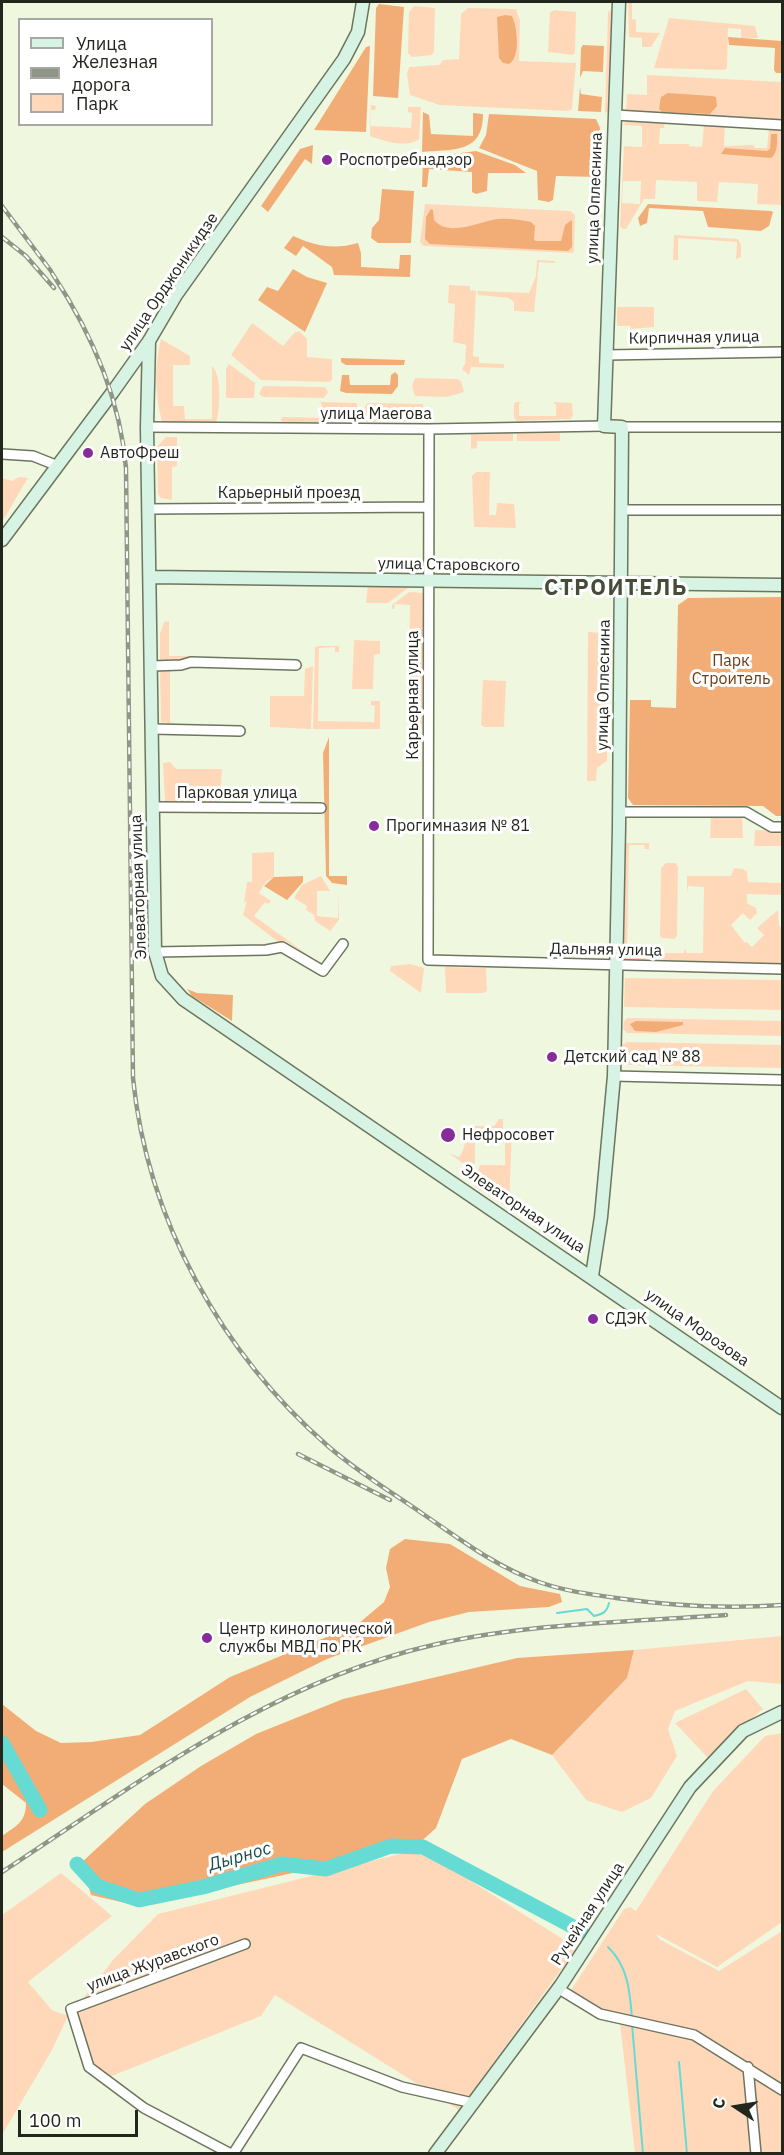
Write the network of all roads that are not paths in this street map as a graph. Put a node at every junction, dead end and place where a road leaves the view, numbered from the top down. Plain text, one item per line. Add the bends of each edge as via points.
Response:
1 (363, 2) edge
2 (619, 2) edge
3 (615, 115) junction
4 (783, 125) edge
5 (149, 341) junction
6 (783, 352) edge
7 (607, 355) junction
8 (604, 426) junction
9 (622, 427) junction
10 (783, 427) edge
11 (147, 428) junction
12 (429, 429) junction
13 (2, 454) edge
14 (58, 466) junction
15 (428, 507) junction
16 (149, 509) junction
17 (622, 510) junction
18 (783, 510) edge
19 (2, 540) edge
20 (151, 577) junction
21 (428, 581) junction
22 (621, 583) junction
23 (783, 585) edge
24 (296, 665) dead end
25 (152, 666) junction
26 (153, 729) junction
27 (240, 731) dead end
28 (153, 807) junction
29 (321, 808) dead end
30 (619, 812) junction
31 (783, 827) edge
32 (343, 944) dead end
33 (155, 952) junction
34 (428, 960) joint
35 (617, 965) junction
36 (783, 969) edge
37 (614, 1076) junction
38 (783, 1080) edge
39 (592, 1276) junction
40 (783, 1408) edge
41 (783, 1712) edge
42 (245, 1944) dead end
43 (559, 1989) junction
44 (748, 2067) junction
45 (783, 2090) edge
46 (473, 2103) junction
47 (232, 2154) edge
48 (435, 2154) edge
49 (756, 2154) edge

1 - 5 street, улица Орджоникидзе via 358,32 344,59 176,295
2 - 3 street, улица Оплеснина
3 - 4 street
3 - 7 street, улица Оплеснина
5 - 11 street, Элеваторная улица
5 - 14 street, улица Орджоникидзе
6 - 7 street, Кирпичная улица
7 - 8 street, улица Оплеснина
8 - 9 street
8 - 12 street, улица Маегова
9 - 10 street
9 - 17 street, улица Оплеснина
11 - 12 street, улица Маегова
11 - 16 street, Элеваторная улица
12 - 15 street, Карьерная улица
13 - 14 street via 33,456
14 - 19 street, улица Орджоникидзе
15 - 16 street, Карьерный проезд
15 - 21 street, Карьерная улица
16 - 20 street, Элеваторная улица
17 - 18 street
17 - 22 street, улица Оплеснина
20 - 21 street, улица Старовского
20 - 25 street, Элеваторная улица
21 - 22 street, улица Старовского
21 - 34 street, Карьерная улица
22 - 23 street, улица Старовского
22 - 30 street, улица Оплеснина
24 - 25 street via 191,662
25 - 26 street, Элеваторная улица
26 - 27 street
26 - 28 street, Элеваторная улица
28 - 29 street, Парковая улица
28 - 33 street, Элеваторная улица
30 - 31 street via 746,812 772,827
30 - 35 street, улица Оплеснина
32 - 33 street via 323,971 282,947
33 - 39 street, Элеваторная улица via 160,974 183,999
34 - 35 street, Дальняя улица
35 - 36 street, Дальняя улица
35 - 37 street, улица Оплеснина
37 - 38 street
37 - 39 street, улица Оплеснина via 603,1205
39 - 40 street, улица Морозова
41 - 43 street, Ручейная улица via 743,1731 690,1787
42 - 47 street, улица Журавского via 71,2009 89,2067 144,2108
43 - 44 street via 600,2014 694,2035
43 - 46 street, Ручейная улица
44 - 45 street
44 - 49 street
46 - 47 street via 395,2085 301,2048
46 - 48 street, Ручейная улица

